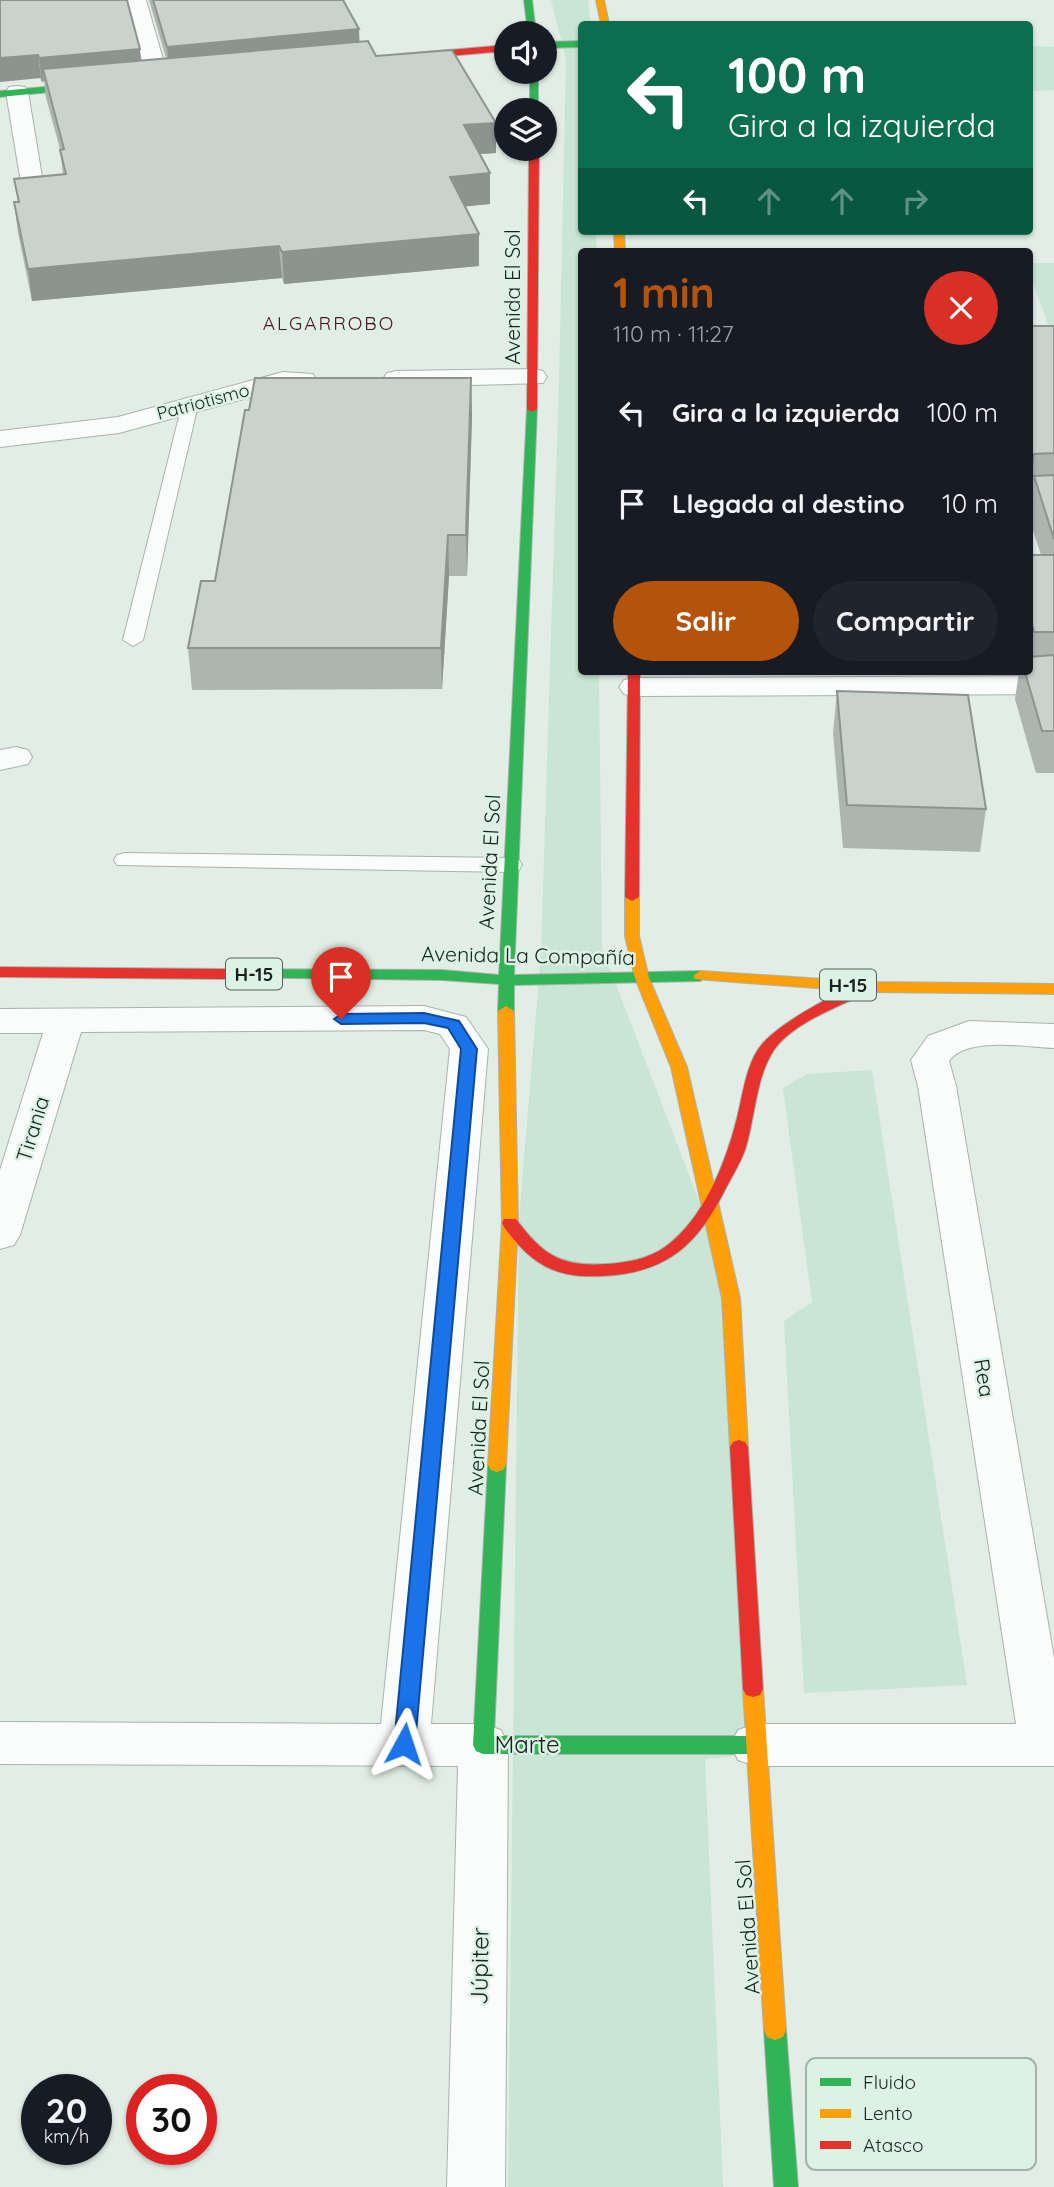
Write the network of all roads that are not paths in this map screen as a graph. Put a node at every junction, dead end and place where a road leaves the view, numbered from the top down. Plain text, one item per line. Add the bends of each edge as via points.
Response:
1 (136, 0) edge
2 (528, 0) edge
3 (600, 0) edge
4 (531, 21) edge
5 (604, 21) edge
6 (578, 44) edge
7 (557, 45) edge
8 (494, 49) edge
9 (380, 60) edge
10 (158, 79) edge
11 (119, 83) edge
12 (8, 93) edge
13 (534, 161) edge
14 (32, 183) edge
15 (534, 377) junction
16 (366, 379) edge
17 (325, 380) edge
18 (190, 405) junction
19 (0, 439) edge
20 (133, 640) dead end
21 (635, 679) edge
22 (1054, 685) edge
23 (125, 860) dead end
24 (511, 865) junction
25 (0, 972) edge
26 (642, 978) junction
27 (508, 980) junction
28 (870, 987) junction
29 (1054, 989) edge
30 (0, 1021) edge
31 (65, 1022) junction
32 (1054, 1037) edge
33 (709, 1206) junction
34 (510, 1223) junction
35 (0, 1235) edge
36 (0, 1743) edge
37 (404, 1744) junction
38 (483, 1745) junction
39 (756, 1745) junction
40 (1049, 1745) edge
41 (476, 2187) edge
42 (786, 2187) edge

1 - 10 street
2 - 4 main road
3 - 5 main road
6 - 7 main road
8 - 9 main road
11 - 12 main road
12 - 14 street
13 - 15 main road, Avenida El Sol
15 - 16 street
15 - 24 main road, Avenida El Sol
17 - 18 street, Patriotismo via 283,380
18 - 19 street, Patriotismo via 119,425
18 - 20 lane
21 - 22 street
21 - 26 main road, Avenida El Sol via 632,936
23 - 24 lane
24 - 27 main road, Avenida El Sol
25 - 27 main road, Avenida La Compañía / H-15 via 442,975
26 - 27 main road, Avenida La Compañía / H-15
26 - 28 main road, Avenida La Compañía / H-15 via 724,976
26 - 33 main road, Avenida El Sol via 680,1068
27 - 34 main road, Avenida El Sol
28 - 29 main road, Avenida La Compañía / H-15
28 - 33 main road via 797,1022 763,1054 754,1073 740,1142
30 - 31 street
31 - 35 street, Tirania
31 - 37 street via 424,1018 453,1024 469,1049
32 - 40 street, Rea via 969,1033 941,1045 930,1060
33 - 34 main road via 691,1236 660,1260 606,1271 554,1265 528,1247
33 - 39 main road, Avenida El Sol via 731,1298
34 - 38 main road, Avenida El Sol
36 - 37 street, Marte
37 - 38 street, Marte
38 - 39 main road, Marte
38 - 41 street, Júpiter
39 - 40 street, Marte
39 - 42 main road, Avenida El Sol

